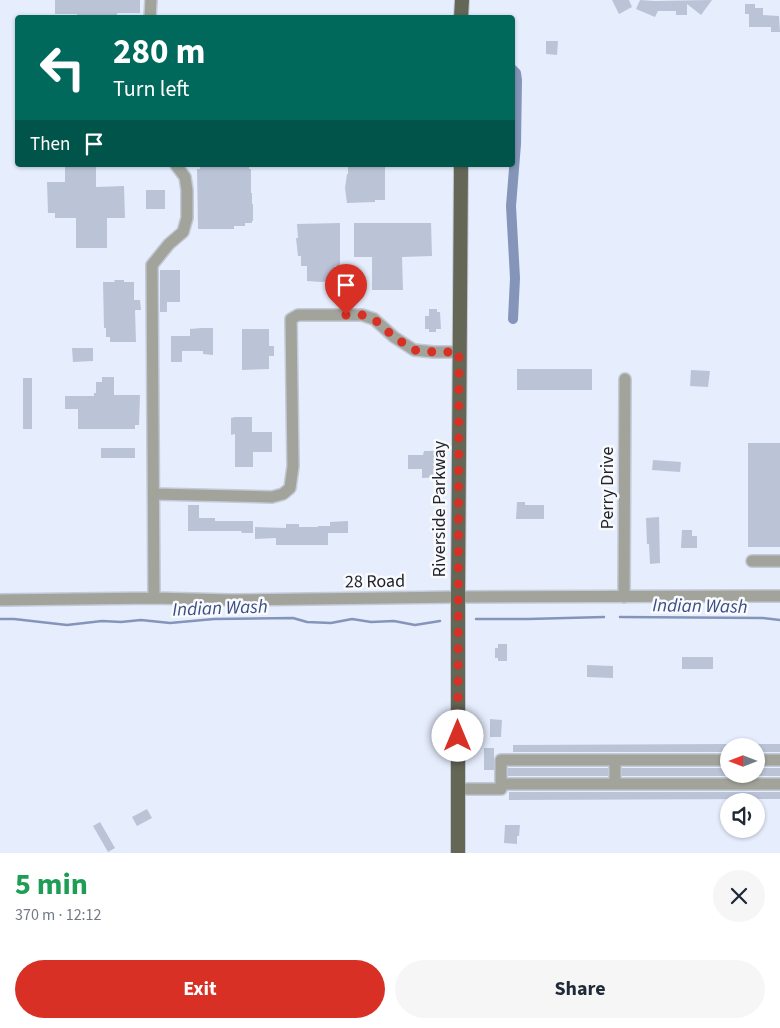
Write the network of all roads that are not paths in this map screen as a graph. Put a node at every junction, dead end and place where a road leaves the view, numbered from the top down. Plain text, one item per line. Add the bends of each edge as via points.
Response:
1 (150, 0) edge
2 (462, 0) edge
3 (150, 15) edge
4 (462, 15) edge
5 (178, 167) edge
6 (460, 167) edge
7 (459, 352) junction
8 (625, 379) dead end
9 (154, 494) junction
10 (752, 561) dead end
11 (780, 561) edge
12 (780, 596) edge
13 (458, 597) junction
14 (624, 597) junction
15 (154, 598) junction
16 (0, 600) edge
17 (615, 760) junction
18 (720, 760) edge
19 (765, 760) edge
20 (780, 760) edge
21 (720, 780) edge
22 (765, 782) edge
23 (501, 784) junction
24 (615, 784) junction
25 (780, 784) edge
26 (458, 789) junction
27 (458, 853) edge

1 - 3 street
2 - 4 main road
5 - 9 street via 185,177 187,218 183,232 152,265
6 - 7 main road, Riverside Parkway
7 - 9 street via 414,350 374,319 362,315 298,315 291,320 293,466 290,488 272,497
7 - 13 main road, Riverside Parkway
8 - 14 street, Perry Drive
9 - 15 street
10 - 11 street
12 - 14 street, 28 Road
13 - 14 street, 28 Road
13 - 15 street, 28 Road
13 - 26 main road, Riverside Parkway
15 - 16 street, 28 Road
17 - 18 street
17 - 23 street via 501,760
17 - 24 street
19 - 20 street
21 - 24 street
22 - 25 street
23 - 24 street
23 - 26 street via 501,789
26 - 27 main road, Riverside Parkway

